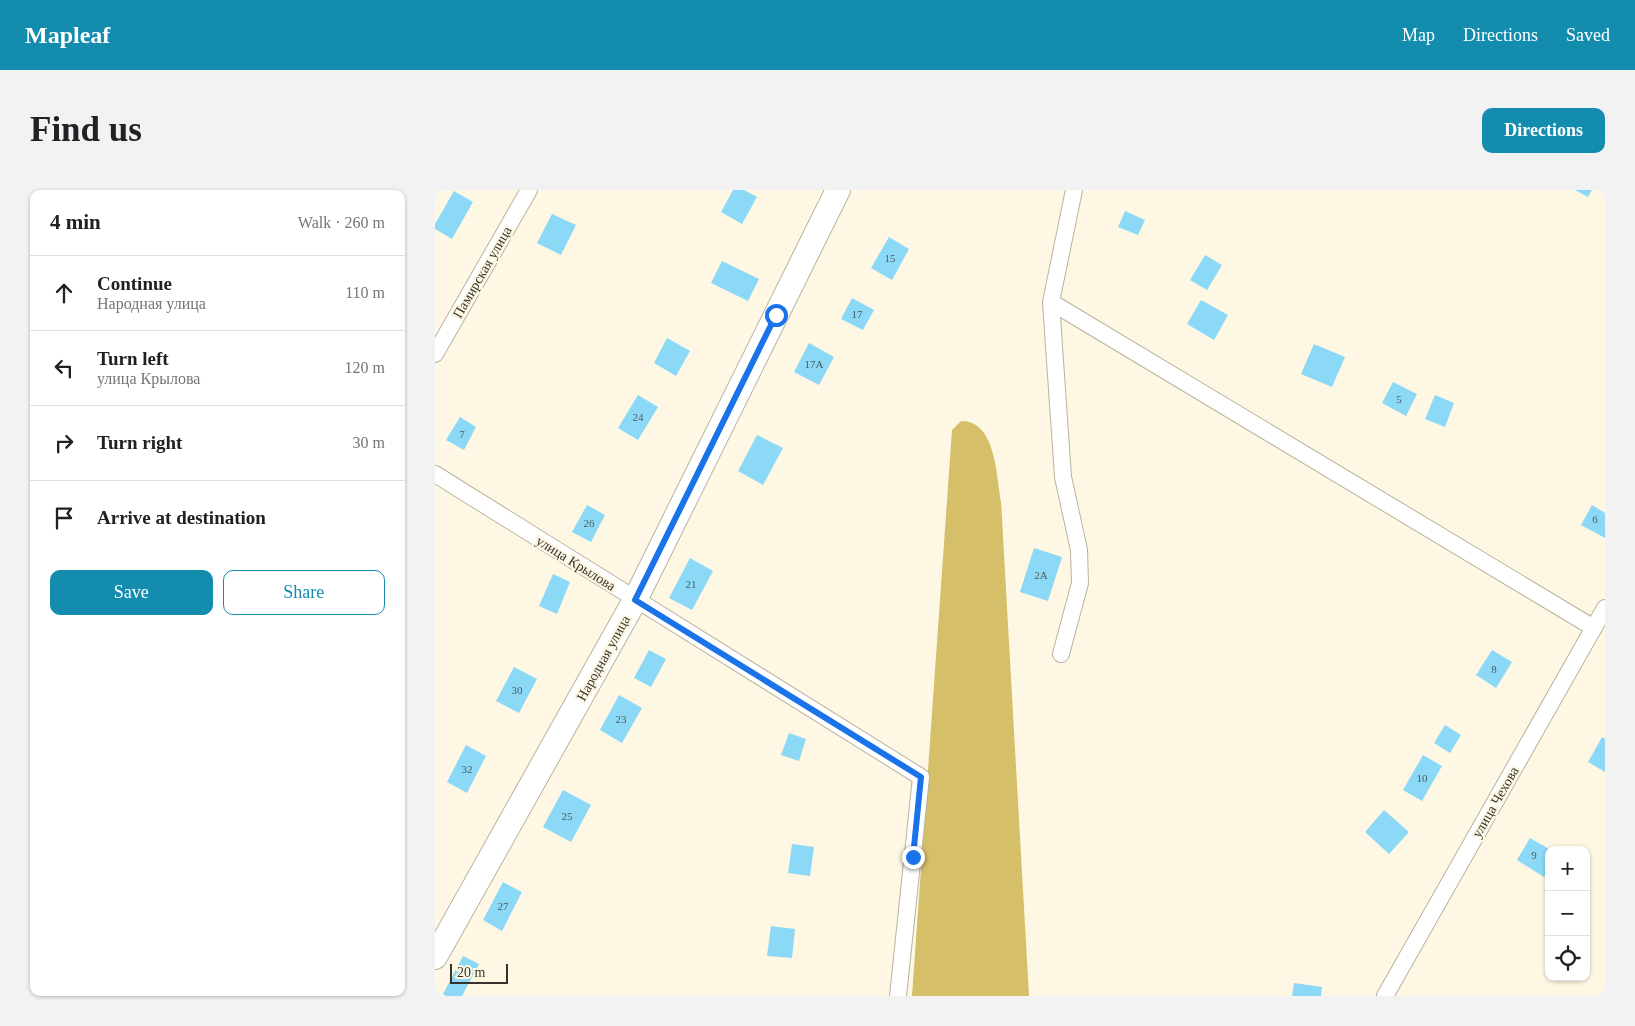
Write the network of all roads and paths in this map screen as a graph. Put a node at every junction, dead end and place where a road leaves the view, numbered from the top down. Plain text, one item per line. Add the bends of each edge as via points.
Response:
1 (529, 190) edge
2 (838, 190) edge
3 (1074, 190) edge
4 (1051, 302) junction
5 (435, 354) edge
6 (435, 474) edge
7 (635, 600) junction
8 (1605, 608) edge
9 (1594, 628) junction
10 (1061, 654) dead end
11 (435, 957) edge
12 (898, 996) edge
13 (1385, 996) edge

1 - 5 street, Памирская улица
2 - 7 street, Народная улица
3 - 4 street
4 - 9 street
4 - 10 street via 1063,476 1079,550 1080,583
6 - 7 street, улица Крылова
7 - 11 street, Народная улица
7 - 12 street, улица Крылова via 921,777
8 - 9 street, улица Чехова
9 - 13 street, улица Чехова

